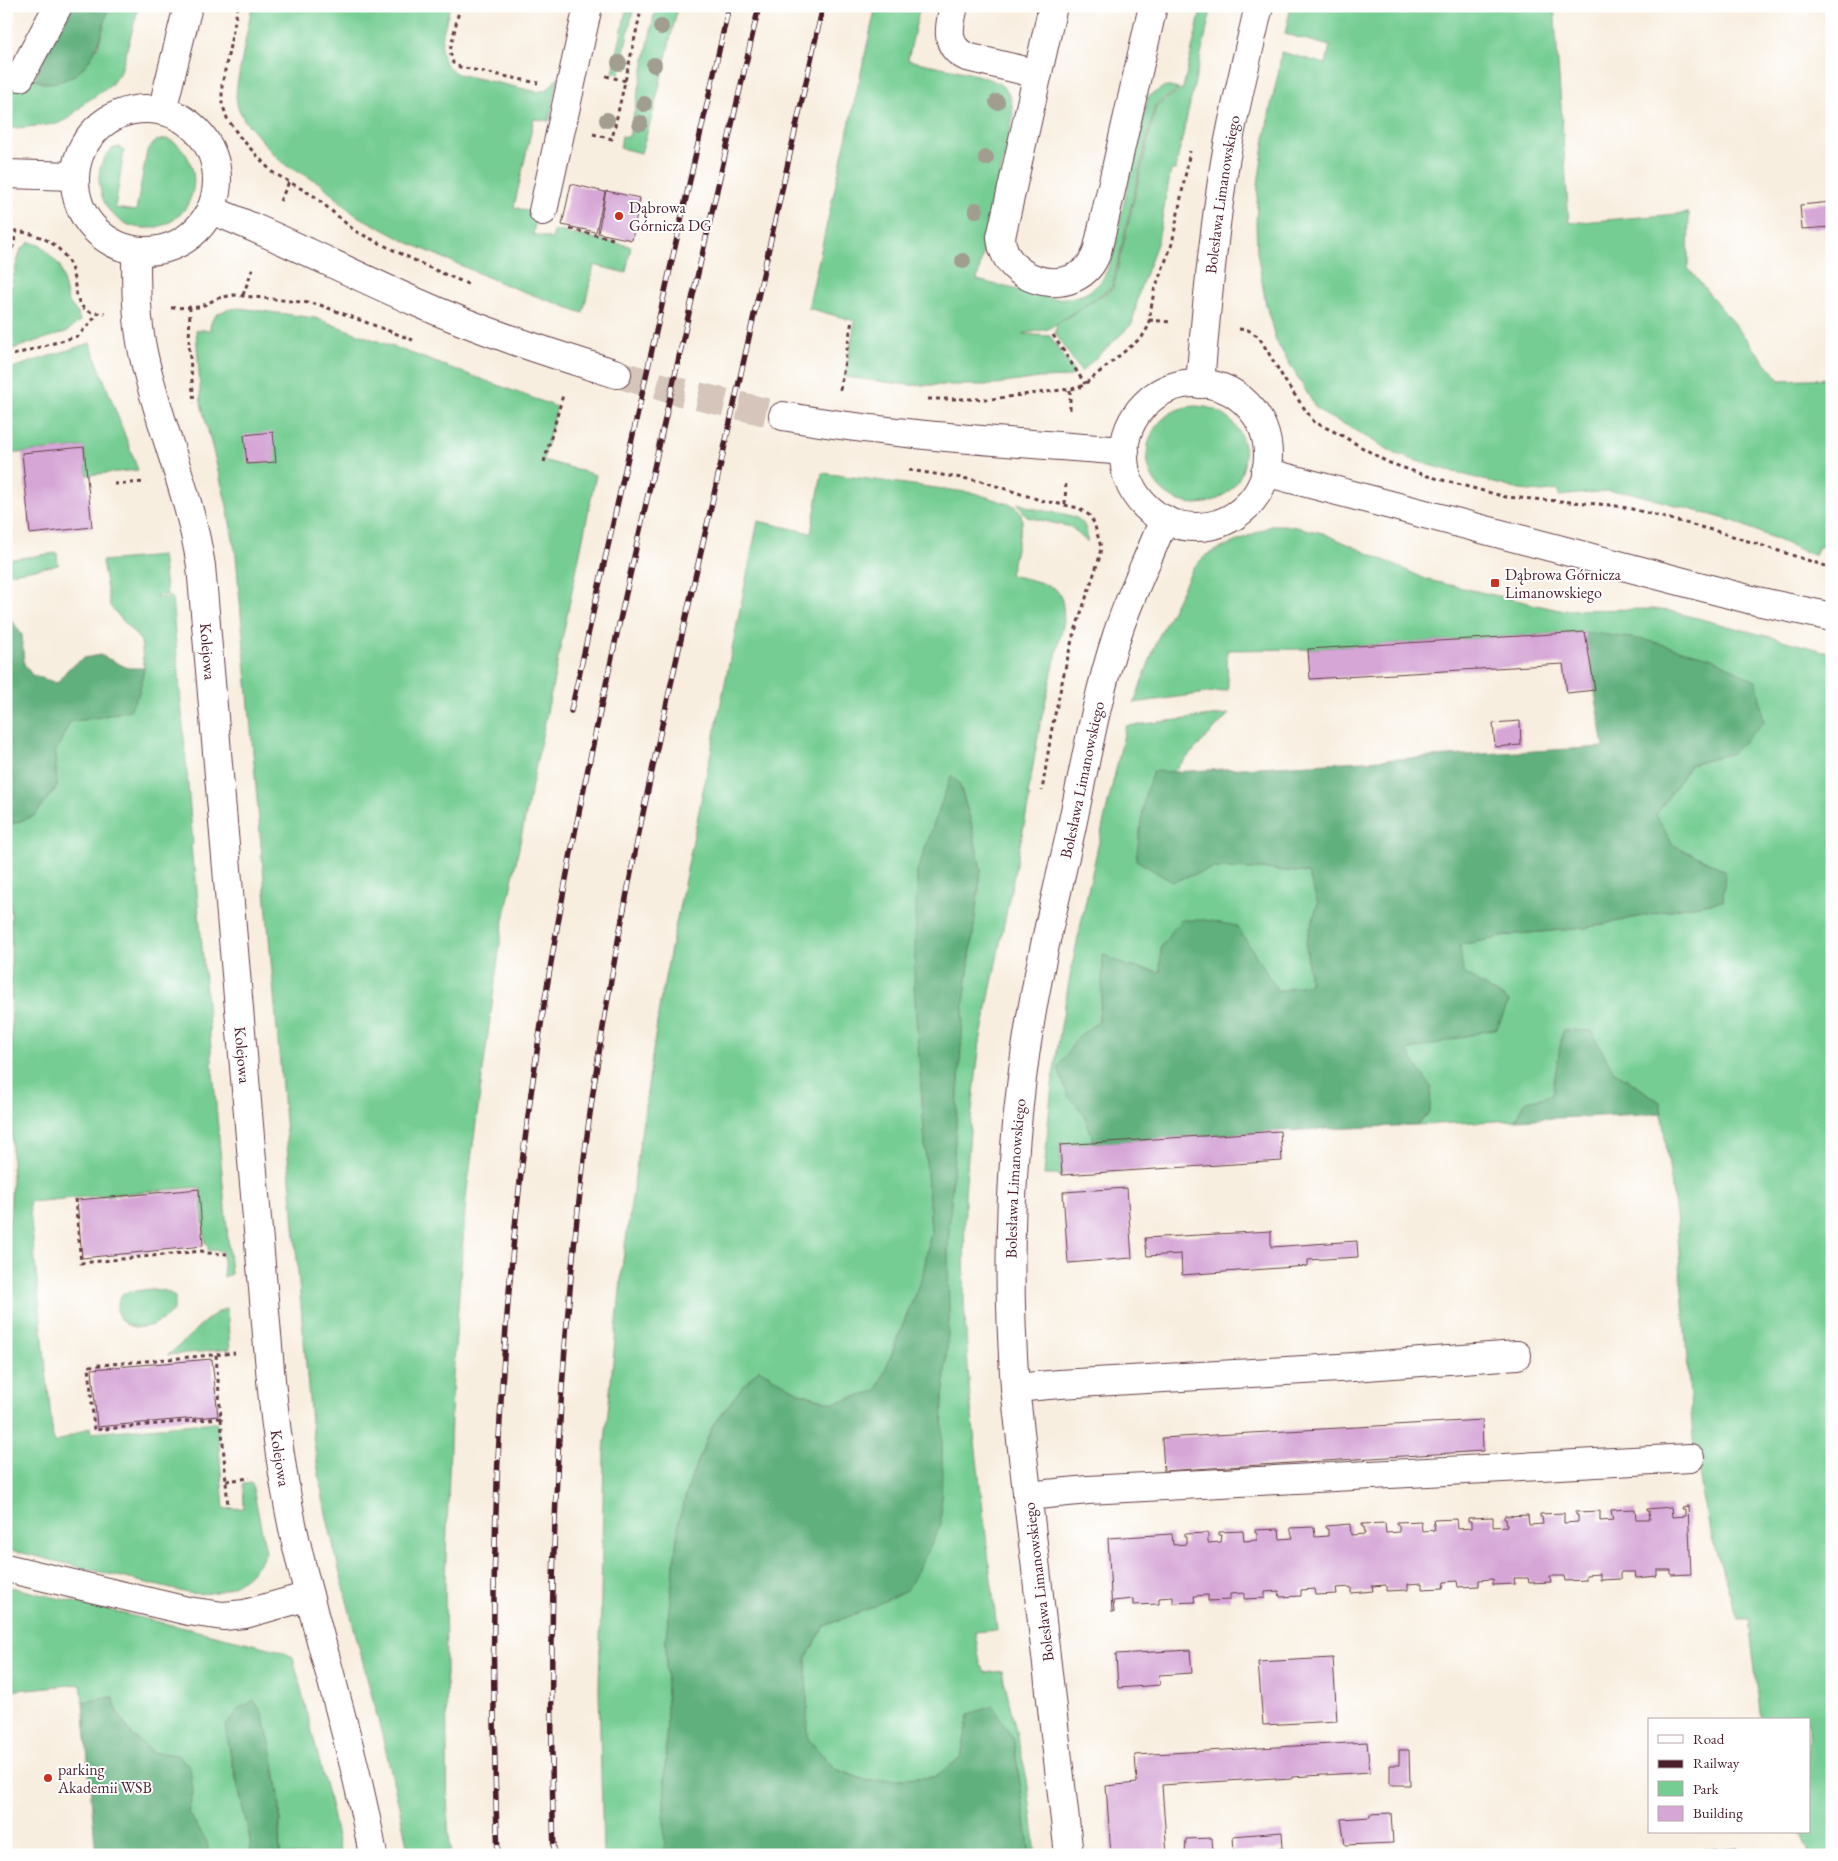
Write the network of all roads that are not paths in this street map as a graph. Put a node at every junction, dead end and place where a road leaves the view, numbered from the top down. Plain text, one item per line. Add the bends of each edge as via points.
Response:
1 (58, 6) edge
2 (188, 6) edge
3 (588, 6) edge
4 (954, 6) edge
5 (1053, 6) edge
6 (1153, 6) edge
7 (1259, 6) edge
8 (1038, 74) junction
9 (20, 77) dead end
10 (162, 111) junction
11 (6, 174) edge
12 (75, 176) junction
13 (211, 210) junction
14 (543, 211) road end
15 (136, 251) junction
16 (617, 374) tunnel mouth
17 (1200, 384) junction
18 (783, 416) tunnel mouth
19 (1125, 450) junction
20 (1265, 472) junction
21 (1164, 519) junction
22 (1832, 617) edge
23 (1517, 1355) dead end
24 (1015, 1388) junction
25 (1690, 1458) dead end
26 (1028, 1496) junction
27 (6, 1568) edge
28 (310, 1596) junction
29 (373, 1855) edge
30 (1069, 1855) edge

1 - 9 street
2 - 10 street
3 - 14 street
4 - 8 street via 949,27 950,38 958,52
5 - 8 street
6 - 8 street via 1097,252 1084,273 1058,282 1038,279 1017,270 1006,258 1001,243
7 - 17 street, Bolesława Limanowskiego via 1225,162
10 - 12 street via 128,111 101,124 83,148
10 - 13 street via 186,121 207,143 217,171
11 - 12 street
12 - 15 street via 77,200 90,224 112,242
13 - 15 street via 202,225 176,245 154,251
13 - 16 street via 458,320
15 - 28 street, Kolejowa via 143,355 188,503 201,566 272,1399 286,1494
17 - 19 street via 1177,386 1154,397 1140,410 1130,427
17 - 20 street via 1228,391 1255,414 1267,445
18 - 19 street via 918,434
19 - 21 street via 1125,465 1133,490 1150,510
20 - 21 street via 1253,498 1227,520 1194,527
20 - 22 street via 1752,600
21 - 24 street, Bolesława Limanowskiego via 1110,654 1034,999 1017,1115 1011,1196 1010,1284
23 - 24 street
24 - 26 street, Bolesława Limanowskiego
25 - 26 street via 1088,1490
26 - 30 street, Bolesława Limanowskiego
27 - 28 street via 188,1611 223,1616 245,1614
28 - 29 street, Kolejowa via 355,1768

